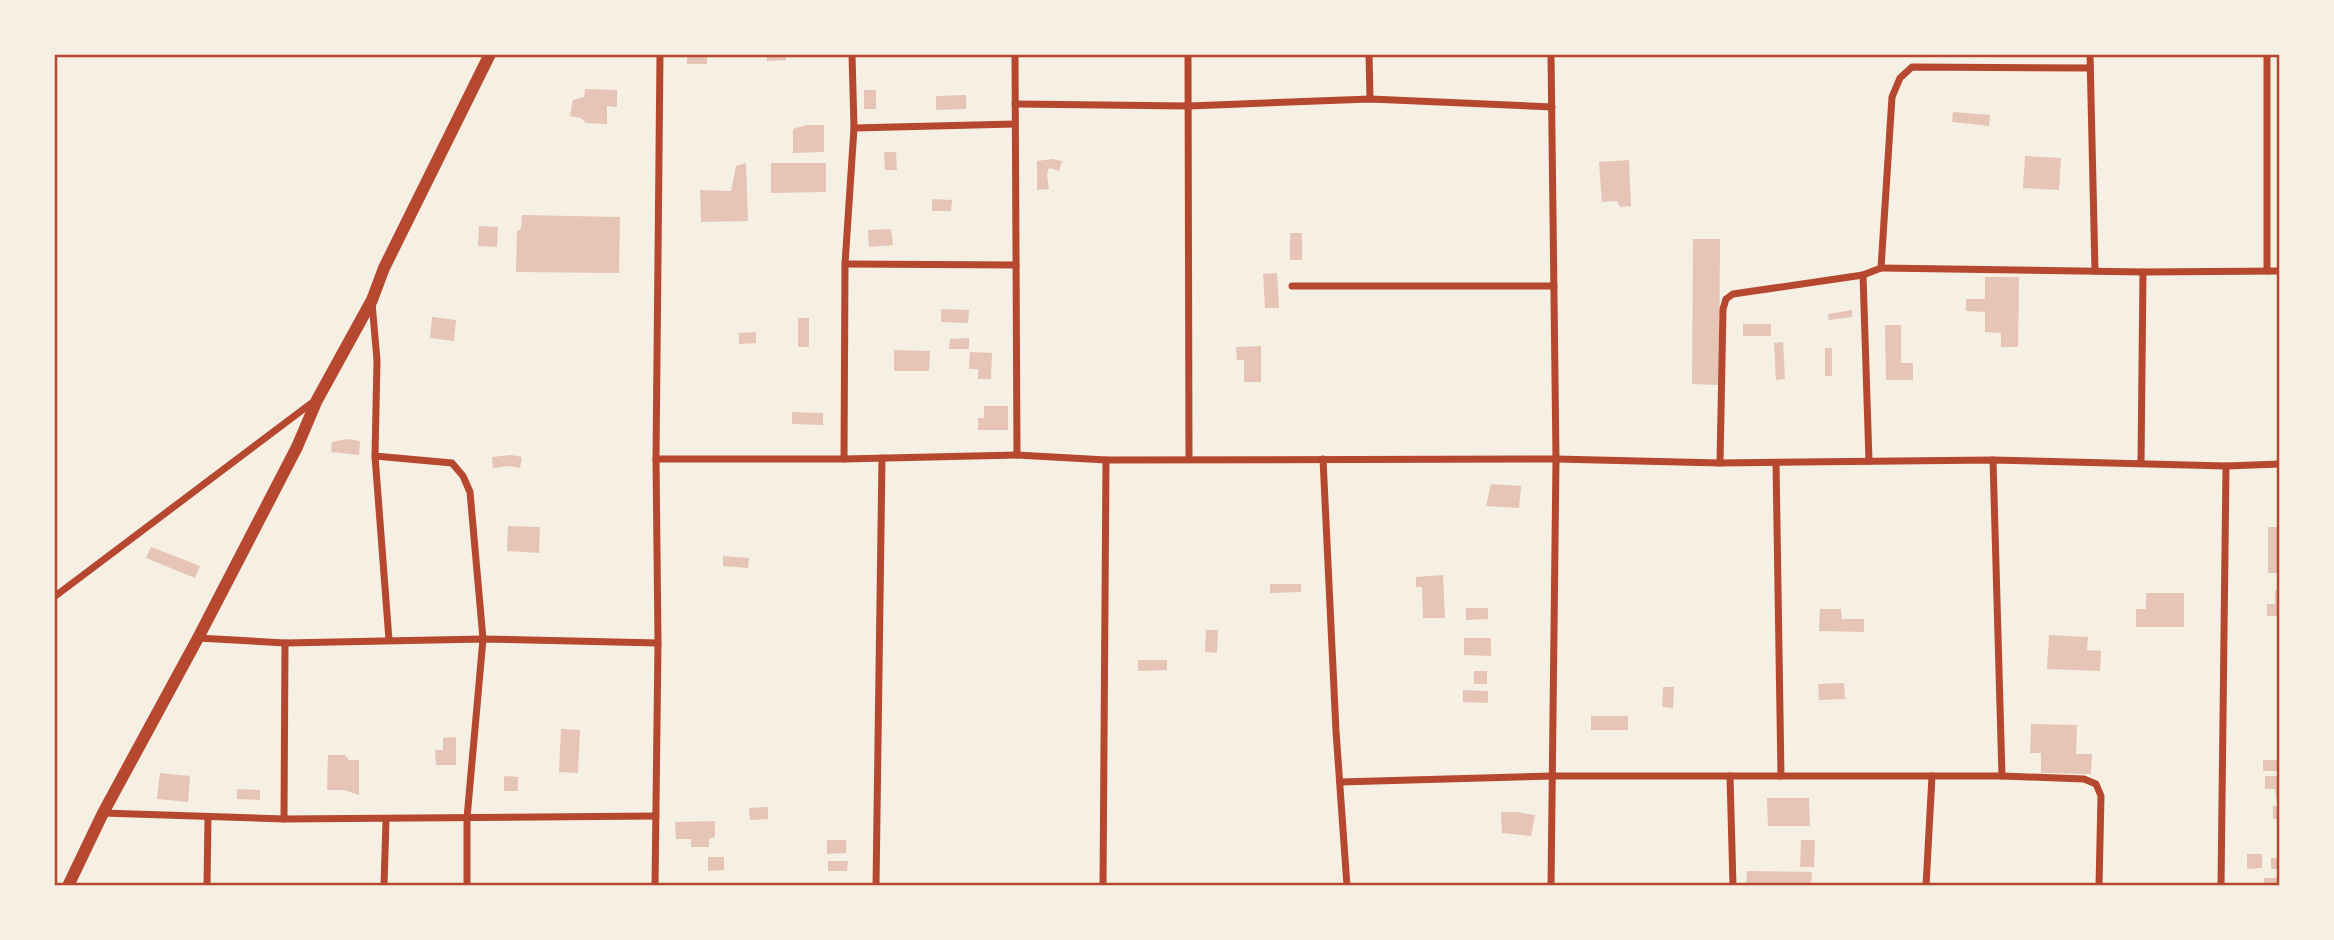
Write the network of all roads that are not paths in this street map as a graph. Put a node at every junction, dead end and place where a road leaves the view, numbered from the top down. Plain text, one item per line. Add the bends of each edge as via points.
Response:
1 (490, 54) edge
2 (660, 54) edge
3 (852, 54) edge
4 (1015, 54) edge
5 (1188, 54) edge
6 (1369, 54) edge
7 (1551, 54) edge
8 (2090, 54) edge
9 (2267, 54) edge
10 (2090, 68) junction
11 (1370, 99) junction
12 (1015, 103) junction
13 (1189, 106) junction
14 (1552, 107) junction
15 (1015, 124) junction
16 (854, 128) junction
17 (845, 264) junction
18 (1016, 265) junction
19 (1881, 268) junction
20 (2095, 271) junction
21 (2267, 271) junction
22 (2280, 271) edge
23 (2143, 272) junction
24 (1863, 275) junction
25 (1292, 286) dead end
26 (1554, 286) junction
27 (372, 300) junction
28 (317, 400) junction
29 (1017, 455) junction
30 (375, 456) junction
31 (882, 458) junction
32 (656, 459) junction
33 (844, 459) junction
34 (1189, 459) junction
35 (1323, 459) junction
36 (1556, 459) junction
37 (1106, 460) junction
38 (1993, 460) junction
39 (1869, 461) junction
40 (1720, 463) junction
41 (1776, 463) junction
42 (2141, 463) junction
43 (2280, 464) edge
44 (2226, 466) junction
45 (54, 597) edge
46 (198, 638) junction
47 (483, 639) junction
48 (388, 640) junction
49 (285, 643) junction
50 (658, 643) junction
51 (1553, 776) junction
52 (1730, 776) junction
53 (1780, 776) junction
54 (1931, 776) junction
55 (2002, 776) junction
56 (1340, 782) junction
57 (103, 813) junction
58 (656, 816) junction
59 (208, 817) junction
60 (467, 818) junction
61 (284, 819) junction
62 (386, 820) junction
63 (68, 886) edge
64 (207, 886) edge
65 (384, 886) edge
66 (467, 886) edge
67 (655, 886) edge
68 (876, 886) edge
69 (1103, 886) edge
70 (1348, 886) edge
71 (1551, 886) edge
72 (1733, 886) edge
73 (1926, 886) edge
74 (2099, 886) edge
75 (2221, 886) edge

1 - 27 street
2 - 32 street
3 - 16 street
4 - 12 street
5 - 13 street
6 - 11 street
7 - 14 street
8 - 10 street
9 - 21 street
10 - 19 street via 1912,67 1900,78 1892,97
10 - 20 street
11 - 13 street
11 - 14 street
12 - 13 street
12 - 15 street
13 - 34 street
14 - 26 street
15 - 16 street
15 - 18 street
16 - 17 street
17 - 18 street
17 - 33 street
18 - 29 street
19 - 20 street
19 - 24 street
20 - 23 street
21 - 22 street
21 - 23 street
23 - 42 street
24 - 39 street
24 - 40 street via 1733,294 1726,299
25 - 26 street
26 - 36 street
27 - 28 street
27 - 30 street via 377,360
28 - 45 street
28 - 46 street
29 - 31 street
29 - 37 street
30 - 47 street via 452,463 464,476 470,492
30 - 48 street
31 - 33 street
31 - 68 street
32 - 33 street
32 - 50 street
34 - 35 street
34 - 37 street
35 - 36 street
35 - 56 street
36 - 40 street
36 - 51 street
37 - 69 street
38 - 39 street
38 - 42 street
38 - 55 street
39 - 41 street
40 - 41 street
41 - 53 street
42 - 44 street
43 - 44 street
44 - 75 street
46 - 49 street
46 - 57 street
47 - 48 street
47 - 50 street
47 - 60 street
48 - 49 street
49 - 61 street
50 - 58 street
51 - 52 street
51 - 56 street
51 - 71 street
52 - 53 street
52 - 72 street
53 - 54 street
54 - 55 street
54 - 73 street
55 - 74 street via 2084,779 2096,784 2101,796
56 - 70 street
57 - 59 street
57 - 63 street
58 - 60 street
58 - 67 street
59 - 61 street
59 - 64 street
60 - 62 street
60 - 66 street
61 - 62 street
62 - 65 street

